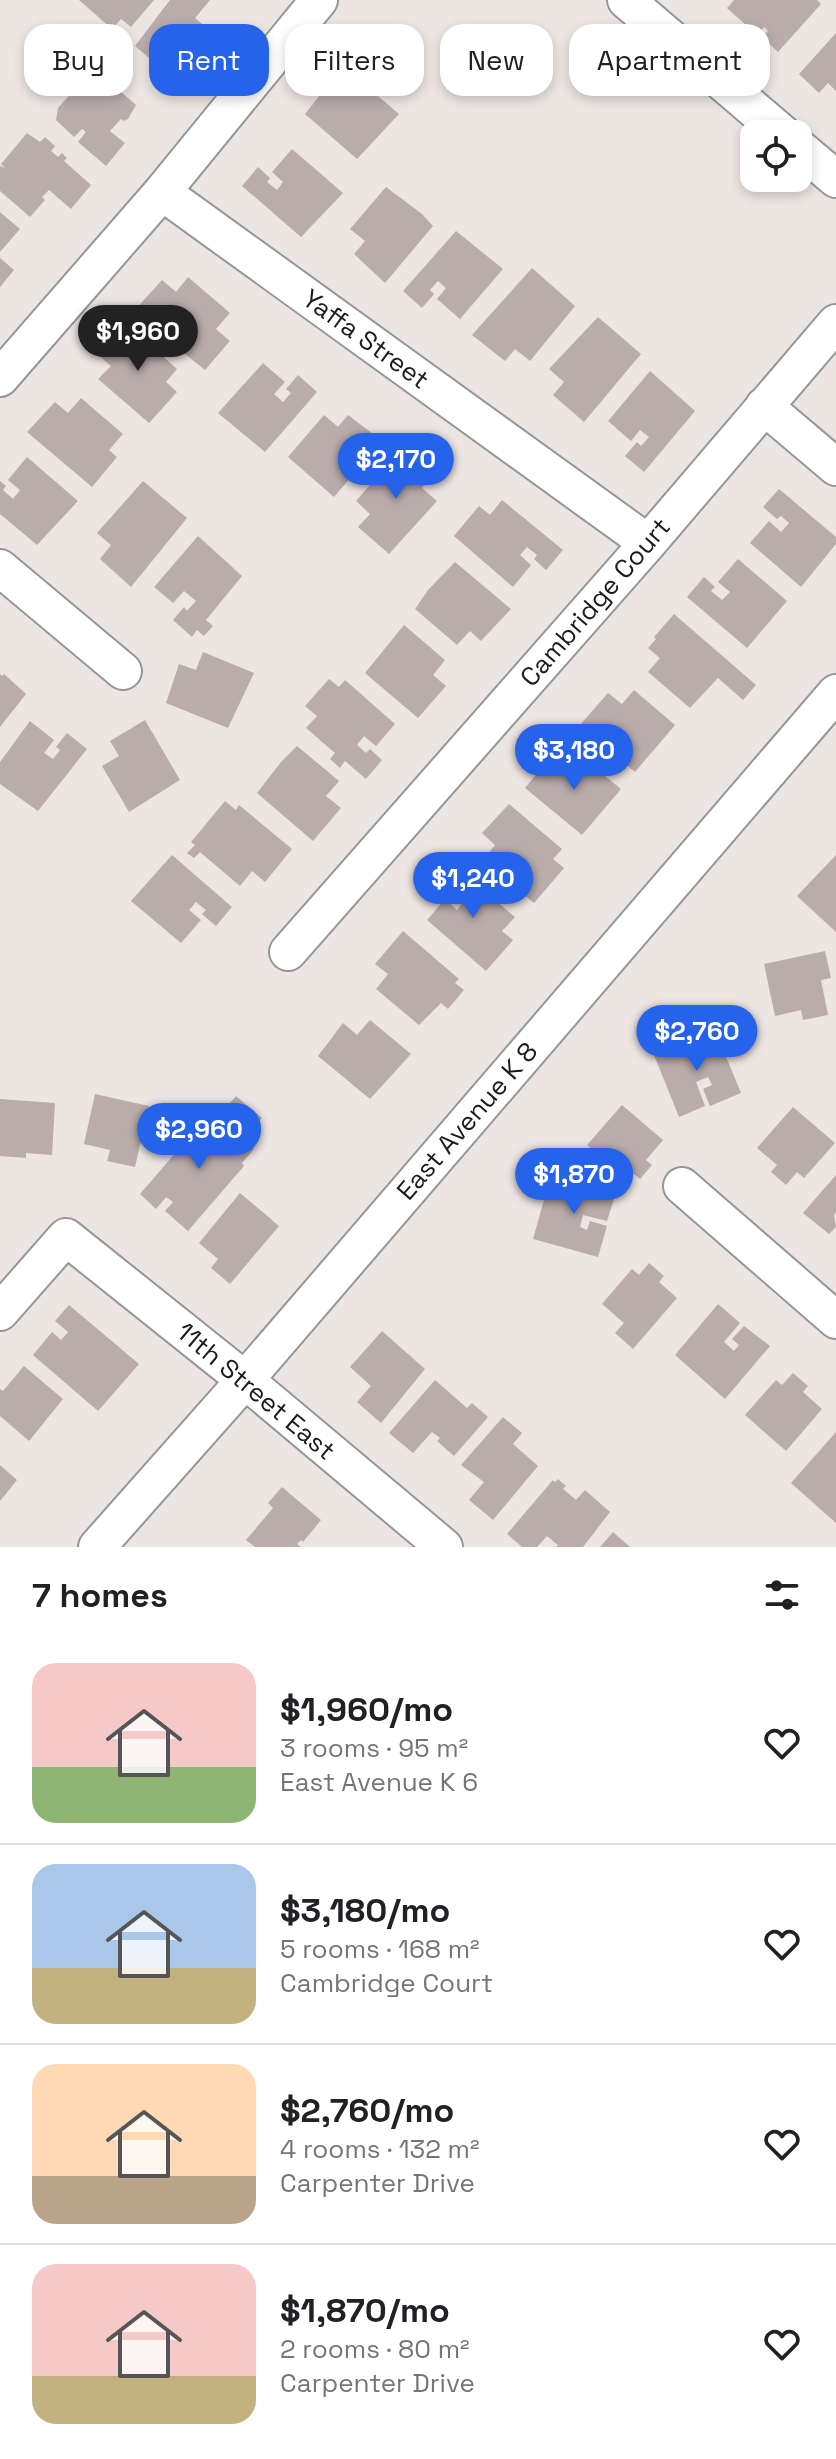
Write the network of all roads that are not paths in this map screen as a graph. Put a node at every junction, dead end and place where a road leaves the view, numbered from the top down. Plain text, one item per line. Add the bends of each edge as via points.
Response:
1 (626, 0) edge
2 (304, 5) edge
3 (767, 120) edge
4 (812, 159) edge
5 (836, 179) edge
6 (162, 192) junction
7 (836, 323) edge
8 (0, 378) edge
9 (764, 406) junction
10 (836, 467) edge
11 (648, 543) junction
12 (0, 568) edge
13 (123, 671) dead end
14 (836, 693) edge
15 (288, 952) dead end
16 (682, 1186) dead end
17 (0, 1312) edge
18 (836, 1320) edge
19 (245, 1380) junction
20 (406, 1536) edge
21 (97, 1547) edge
22 (444, 1547) edge

1 - 3 street
2 - 6 street
4 - 5 street
6 - 8 street
6 - 11 street, Yaffa Street
7 - 9 street, Cambridge Court
9 - 10 street
9 - 11 street, Cambridge Court
11 - 15 street, Cambridge Court
12 - 13 street
14 - 19 street, East Avenue K 8
16 - 18 street
17 - 19 street, 11th Street East via 66,1237
19 - 20 street, 11th Street East
19 - 21 street, East Avenue K 8
20 - 22 street, 11th Street East

